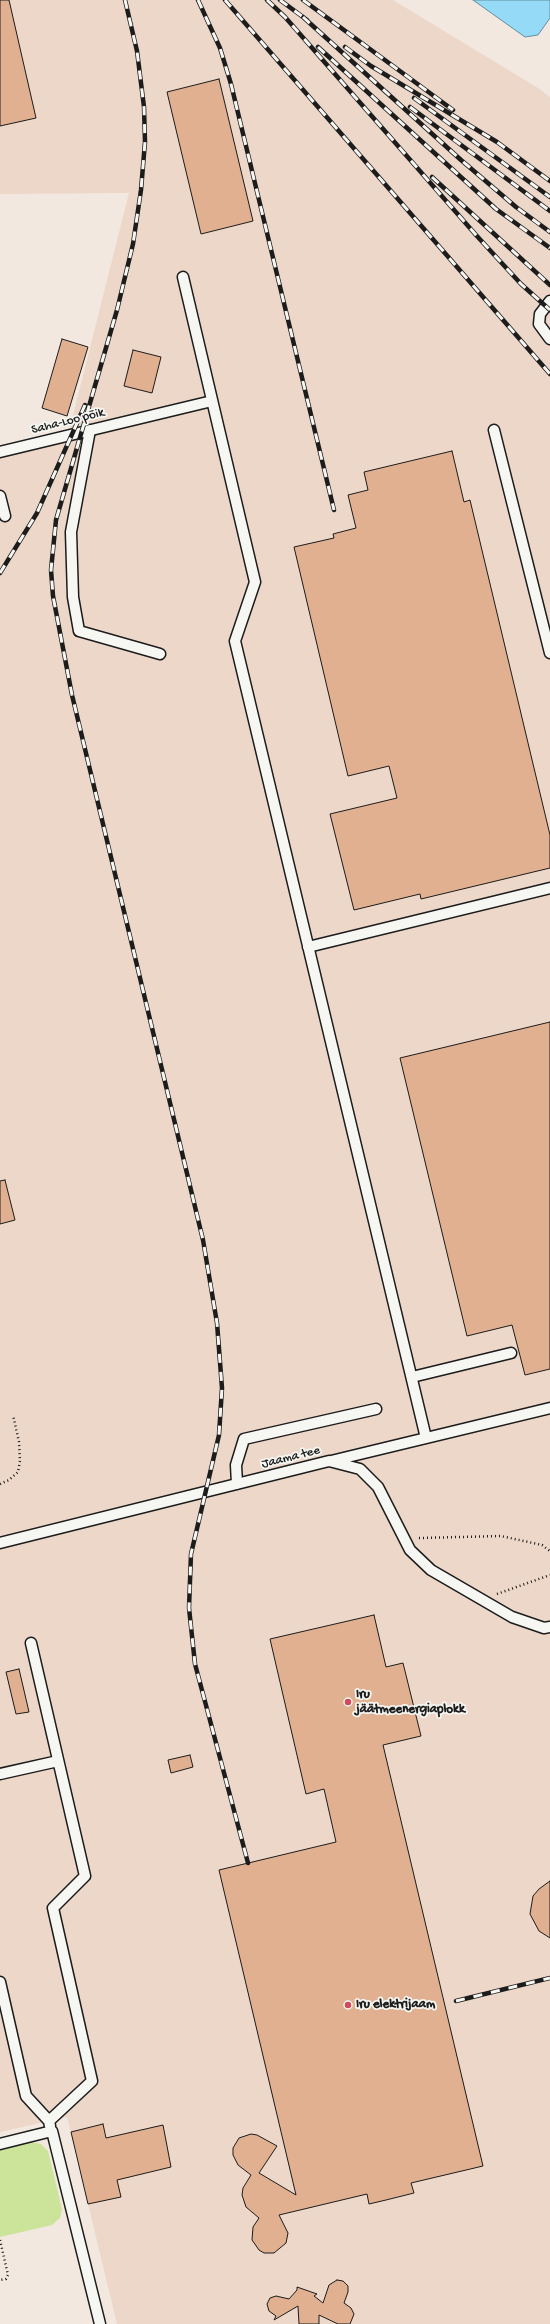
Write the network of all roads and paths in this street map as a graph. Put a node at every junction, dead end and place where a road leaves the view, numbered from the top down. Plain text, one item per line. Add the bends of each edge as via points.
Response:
1 (183, 277) dead end
2 (550, 301) edge
3 (550, 339) edge
4 (212, 401) junction
5 (90, 430) junction
6 (494, 430) dead end
7 (0, 452) edge
8 (0, 496) edge
9 (5, 516) dead end
10 (550, 653) edge
11 (160, 654) dead end
12 (550, 888) edge
13 (308, 947) junction
14 (511, 1353) dead end
15 (412, 1377) junction
16 (550, 1408) edge
17 (376, 1409) dead end
18 (13, 1415) dead end
19 (426, 1438) junction
20 (329, 1462) junction
21 (0, 1484) edge
22 (238, 1484) junction
23 (404, 1538) junction
24 (0, 1543) edge
25 (550, 1552) edge
26 (550, 1575) edge
27 (481, 1599) junction
28 (550, 1627) edge
29 (31, 1643) dead end
30 (58, 1761) junction
31 (0, 1774) edge
32 (0, 1982) edge
33 (49, 2121) junction
34 (52, 2132) junction
35 (0, 2144) edge
36 (0, 2240) edge
37 (0, 2280) edge
38 (100, 2324) edge

1 - 4 lane
2 - 3 lane via 540,314 539,324
4 - 5 lane, Saha-Loo põik
4 - 13 lane via 255,582 235,641
5 - 7 lane, Saha-Loo põik
5 - 11 lane via 71,532 73,597 79,631
6 - 10 lane
8 - 9 lane
12 - 13 lane
13 - 15 lane
14 - 15 lane
15 - 19 lane
16 - 19 lane
17 - 22 lane via 244,1439 236,1465
18 - 21 path via 19,1442 18,1472
19 - 20 lane
20 - 22 lane, Jaama tee
20 - 23 lane, Jaama tee via 360,1469 378,1487
22 - 24 lane, Jaama tee
23 - 25 path via 501,1536 542,1545
23 - 27 lane, Jaama tee via 410,1550 431,1570
26 - 27 path
27 - 28 lane, Jaama tee via 512,1617 544,1628
29 - 30 lane
30 - 31 lane
30 - 33 lane via 85,1876 53,1908 92,2081
32 - 33 lane via 26,2096
33 - 34 lane
34 - 35 lane
34 - 38 lane
36 - 37 path via 8,2275 6,2279

